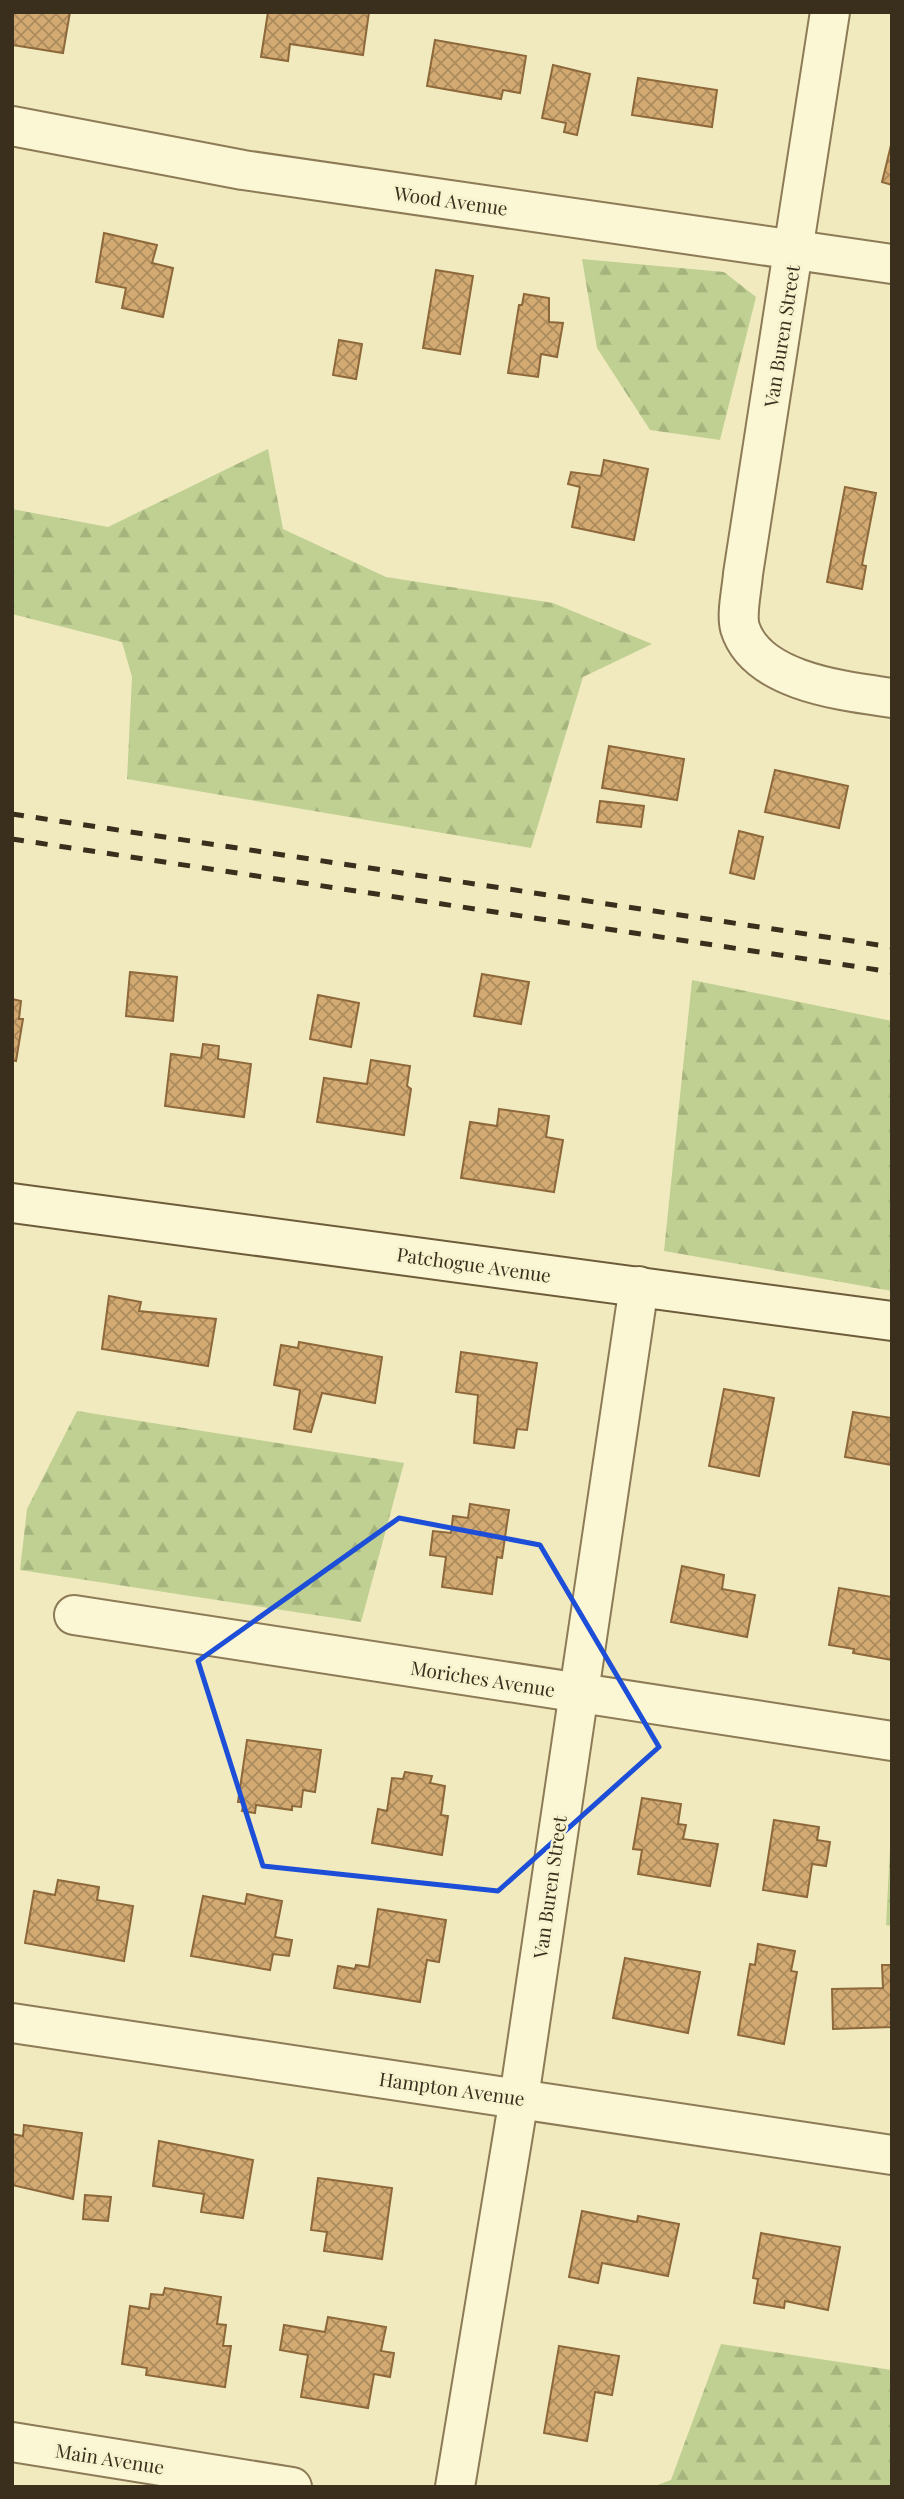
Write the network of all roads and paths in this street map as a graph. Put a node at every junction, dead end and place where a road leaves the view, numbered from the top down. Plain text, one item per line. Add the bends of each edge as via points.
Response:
1 (830, 12) edge
2 (12, 126) edge
3 (796, 249) junction
4 (892, 264) edge
5 (892, 698) edge
6 (12, 1203) edge
7 (639, 1286) junction
8 (892, 1321) edge
9 (74, 1615) dead end
10 (577, 1693) junction
11 (892, 1741) edge
12 (12, 2023) edge
13 (519, 2098) junction
14 (892, 2155) edge
15 (12, 2442) edge
16 (292, 2487) edge
17 (455, 2487) edge

1 - 3 street, Van Buren Street
2 - 3 street, Wood Avenue via 243,170
3 - 4 street, Wood Avenue
3 - 5 street, Van Buren Street via 743,574 740,627 755,656 792,676
6 - 7 street, Patchogue Avenue
7 - 8 street, Patchogue Avenue
7 - 10 street, Van Buren Street
9 - 10 street, Moriches Avenue
10 - 11 street, Moriches Avenue
10 - 13 street, Van Buren Street
12 - 13 street, Hampton Avenue
13 - 14 street, Hampton Avenue
13 - 17 street, Van Buren Street
15 - 16 street, Main Avenue

